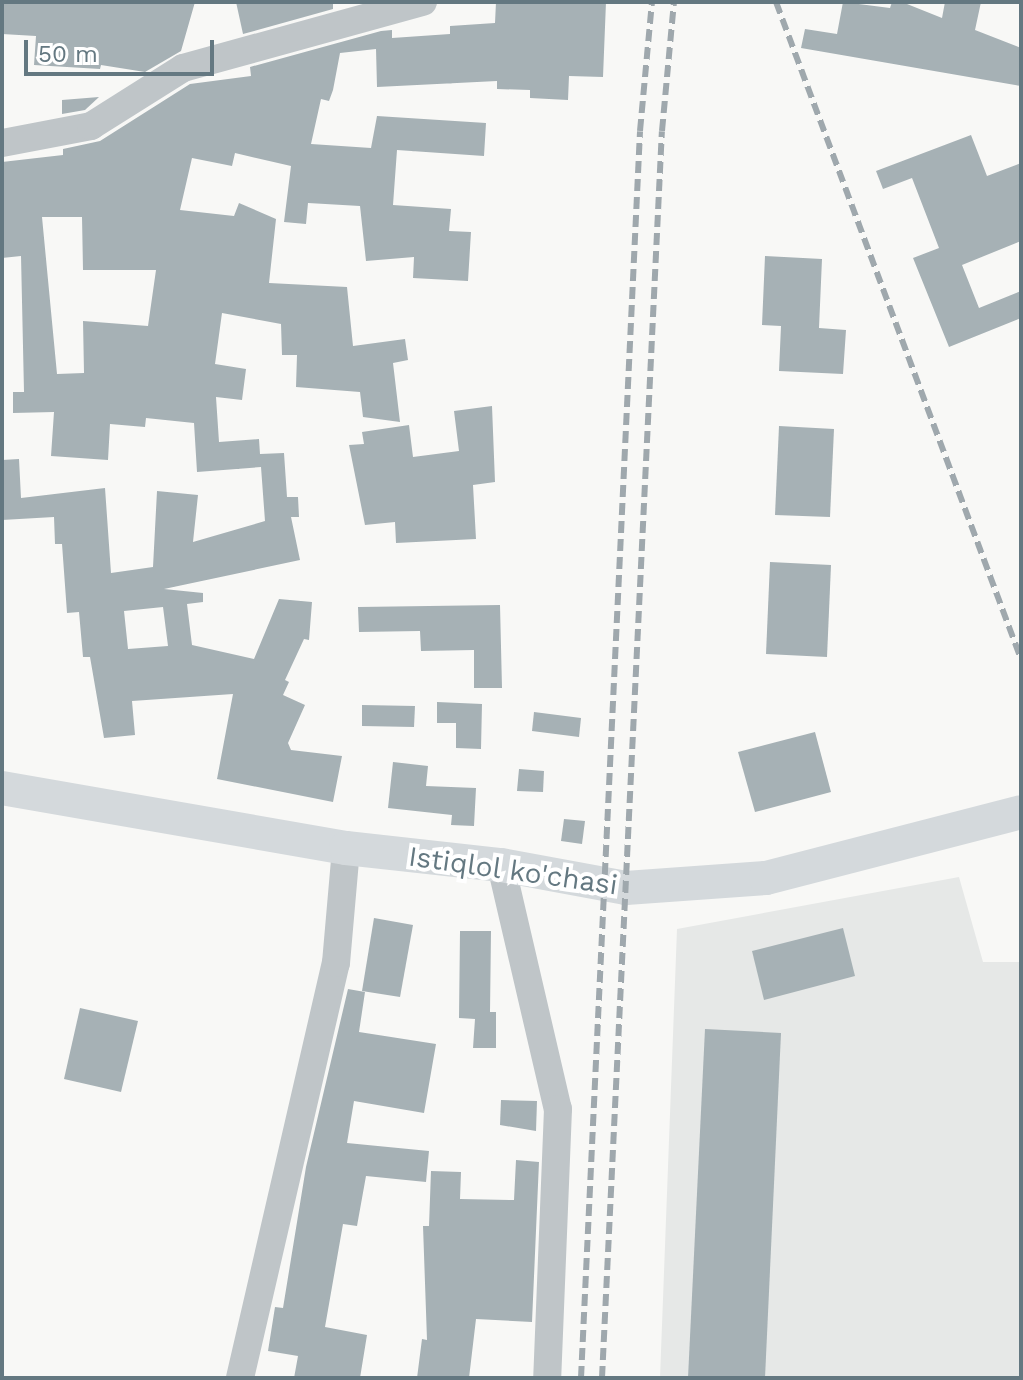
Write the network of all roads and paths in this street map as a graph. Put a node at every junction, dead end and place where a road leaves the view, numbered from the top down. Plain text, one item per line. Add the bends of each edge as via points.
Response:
1 (423, 2) edge
2 (2, 143) edge
3 (2, 788) edge
4 (1021, 812) edge
5 (346, 848) junction
6 (501, 865) junction
7 (240, 1378) edge
8 (547, 1378) edge

1 - 2 street via 183,68 91,126
3 - 5 main road, Istiqlol ko'chasi
4 - 6 main road, Istiqlol ko'chasi via 766,878 702,886 626,888
5 - 6 main road, Istiqlol ko'chasi
5 - 7 street via 336,963
6 - 8 street via 558,1109

